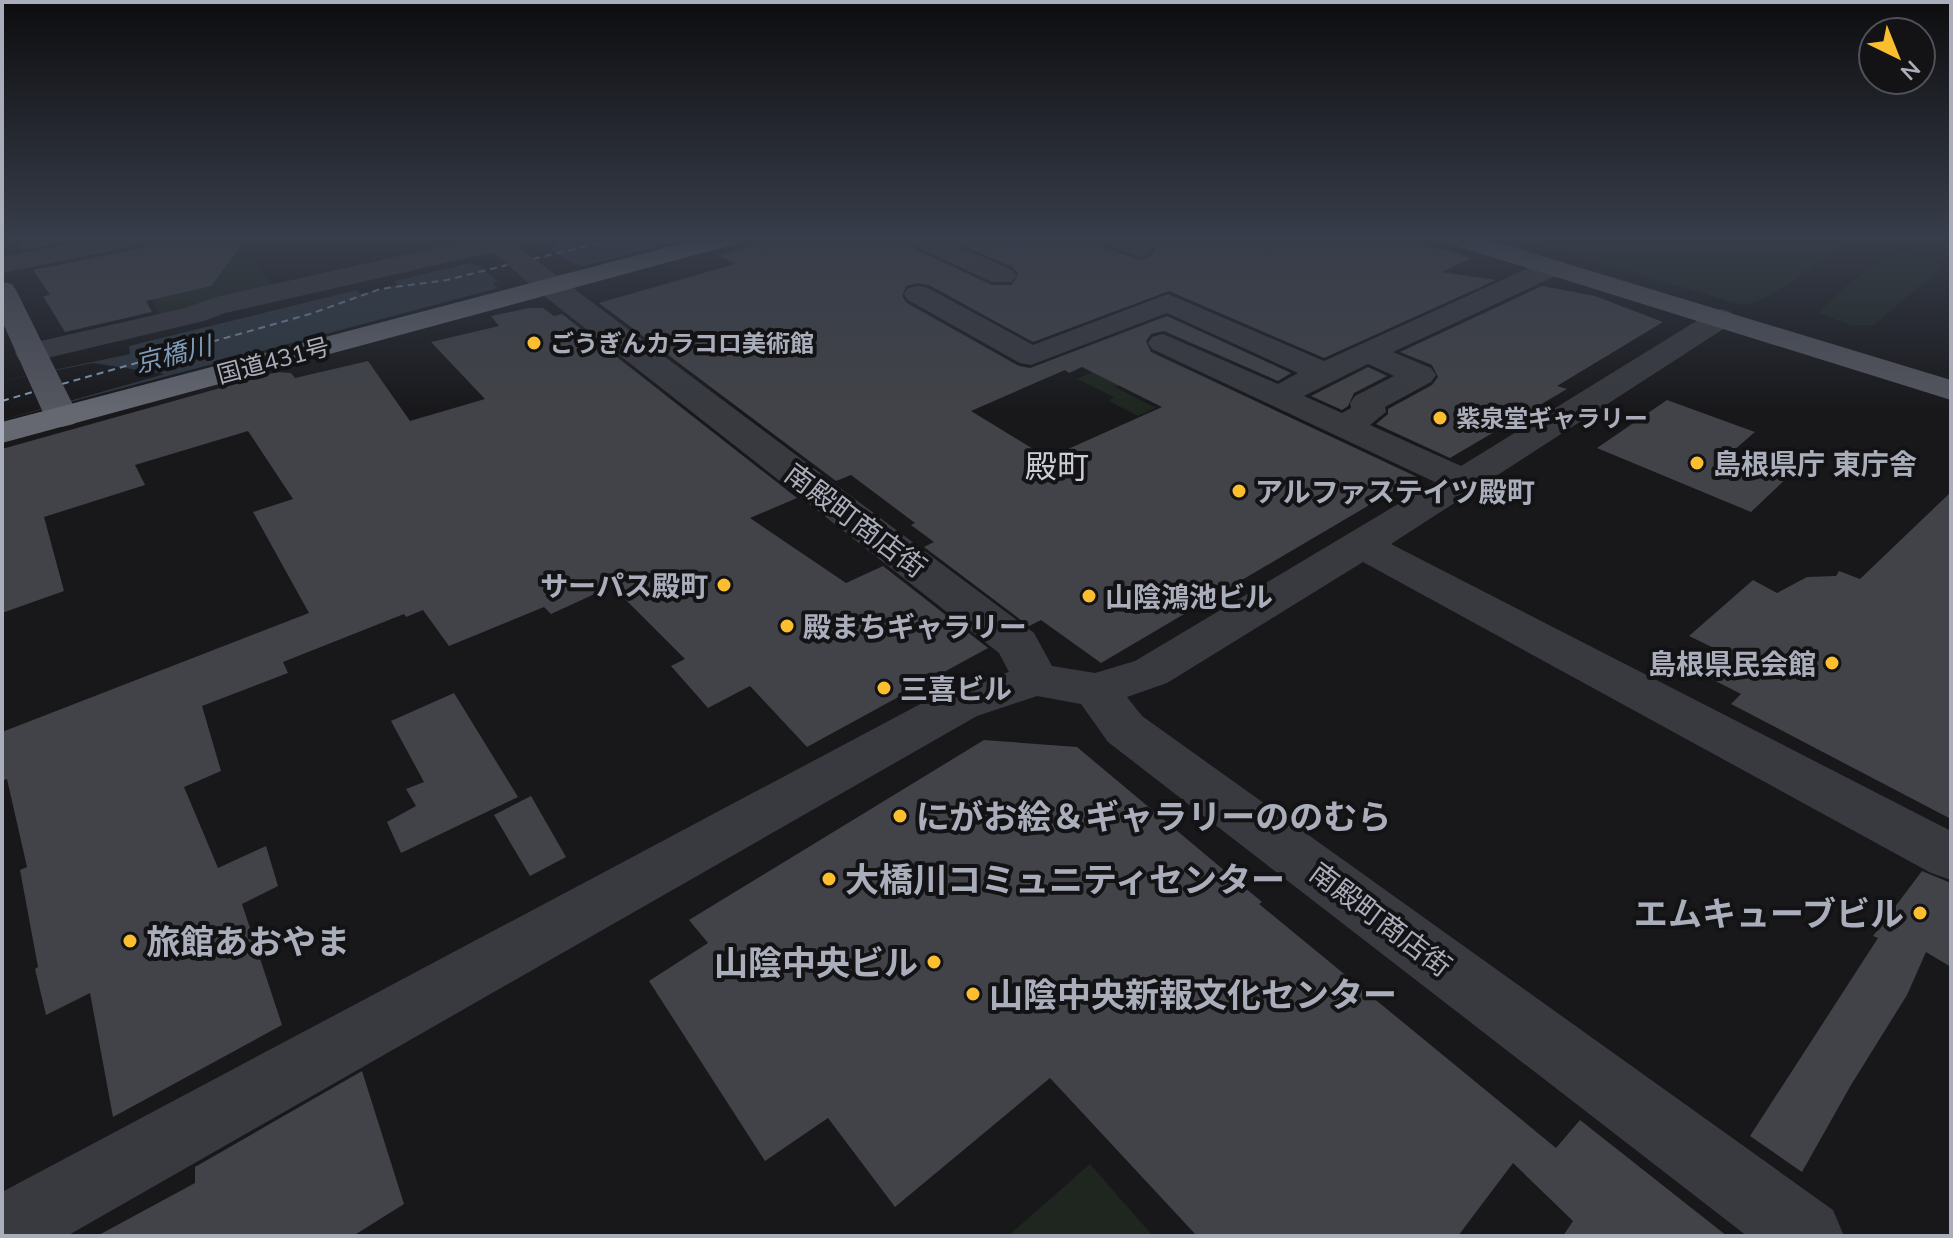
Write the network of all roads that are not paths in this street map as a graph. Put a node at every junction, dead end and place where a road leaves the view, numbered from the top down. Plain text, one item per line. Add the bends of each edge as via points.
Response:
1 (4, 296) edge
2 (277, 296) edge
3 (398, 296) edge
4 (570, 296) edge
5 (921, 296) edge
6 (1491, 296) edge
7 (1648, 296) edge
8 (1721, 318) junction
9 (1163, 343) dead end
10 (1368, 353) junction
11 (24, 356) edge
12 (1324, 373) junction
13 (1951, 390) edge
14 (1278, 396) junction
15 (60, 411) junction
16 (1343, 426) junction
17 (2, 433) edge
18 (1463, 481) junction
19 (1362, 545) junction
20 (1036, 680) junction
21 (1096, 690) junction
22 (1951, 857) edge
23 (4, 1225) edge
24 (1807, 1236) edge

1 - 11 main road
2 - 11 street via 216,306
3 - 15 highway, 国道431号
4 - 20 street, 南殿町商店街 via 1018,644
5 - 12 street via 1031,356 1168,303
6 - 10 street
7 - 8 main road
8 - 13 main road
8 - 18 street
9 - 14 street
10 - 12 street
10 - 16 street via 1420,375 1367,403 1369,412
11 - 15 main road
12 - 14 street
14 - 16 street
15 - 17 highway, 国道431号
16 - 18 street
18 - 19 street
19 - 21 street via 1151,672
19 - 22 street
20 - 21 street
20 - 23 street via 960,704
21 - 24 street, 南殿町商店街 via 1125,729

